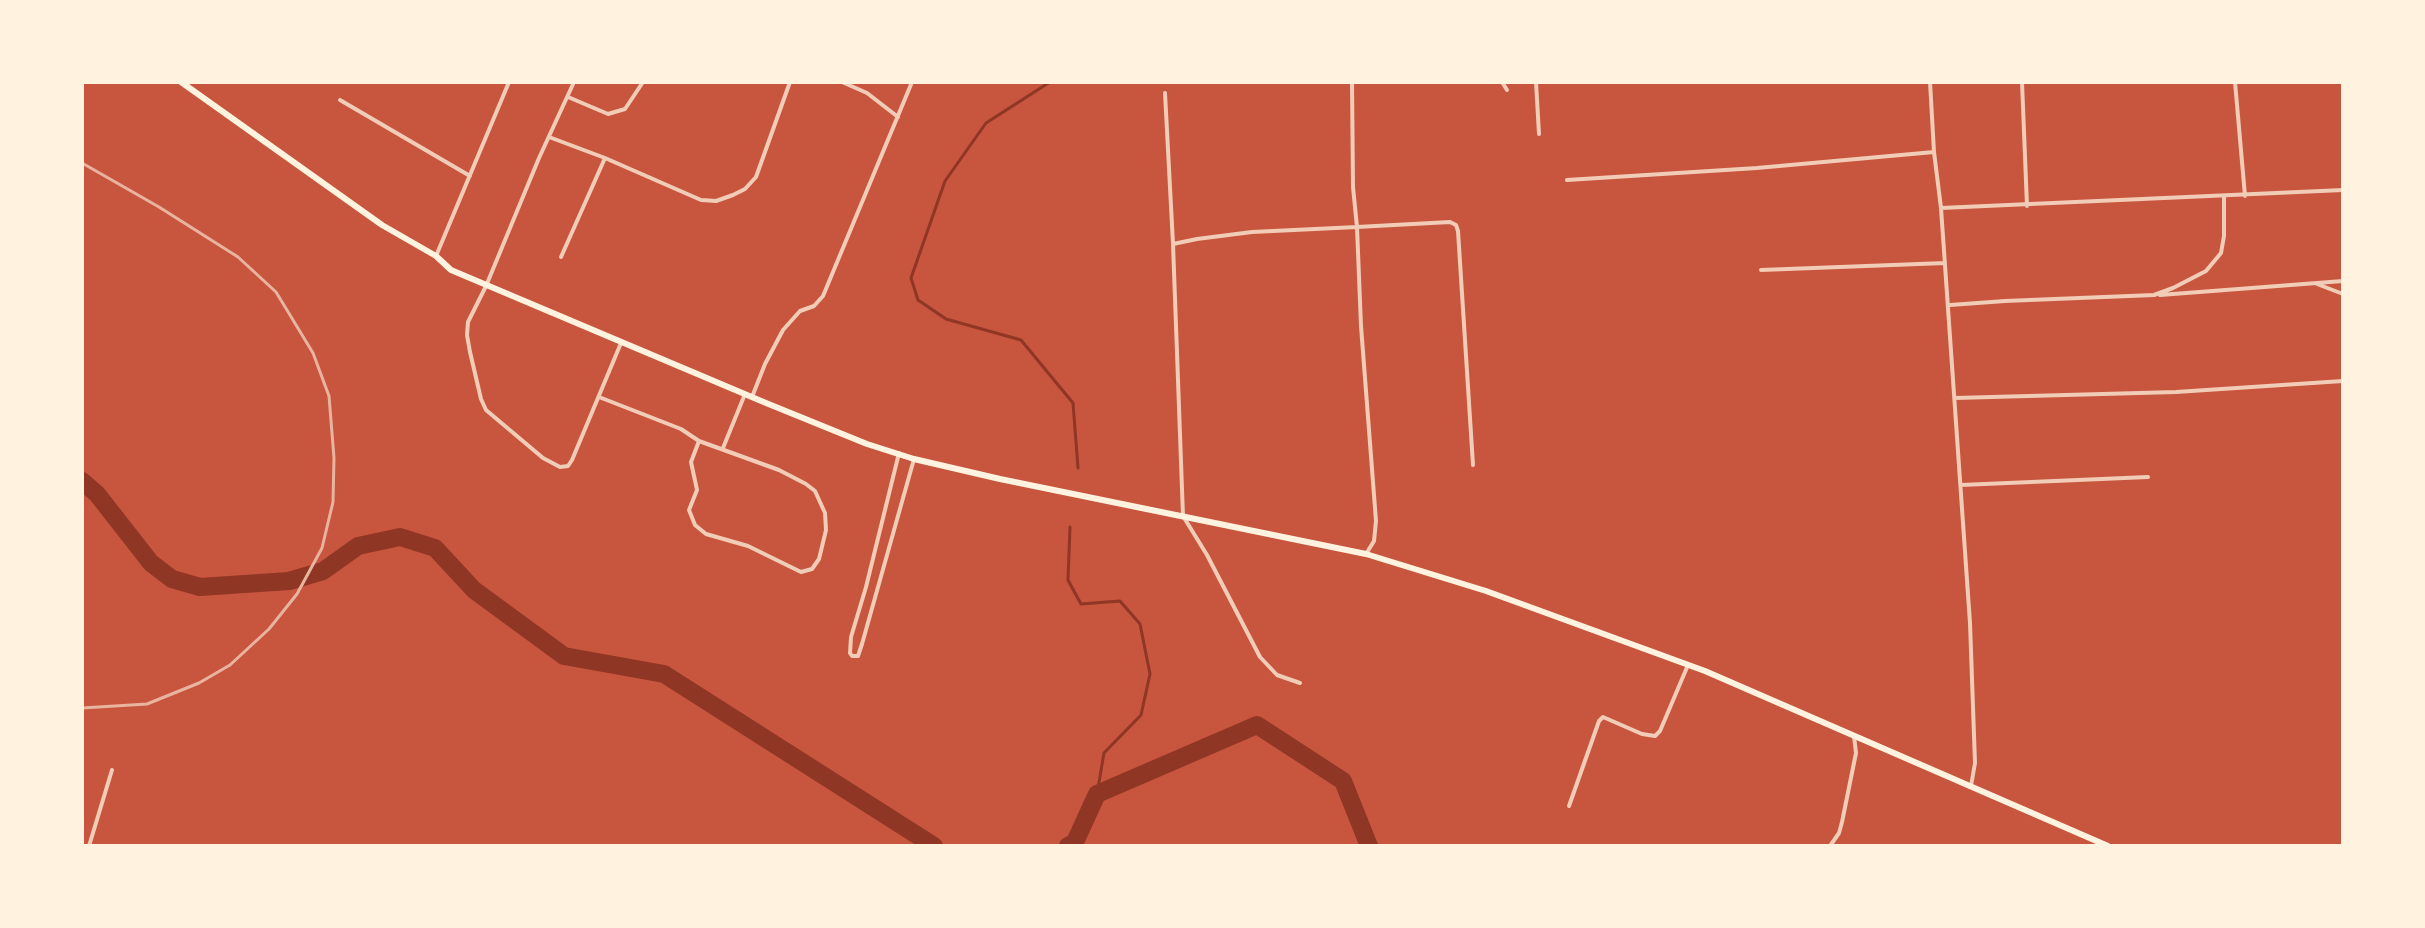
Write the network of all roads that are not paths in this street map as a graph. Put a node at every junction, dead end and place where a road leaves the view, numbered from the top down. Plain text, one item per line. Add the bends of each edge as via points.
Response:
1 (181, 82) edge
2 (509, 82) edge
3 (574, 82) edge
4 (643, 82) edge
5 (790, 82) edge
6 (842, 82) edge
7 (912, 82) edge
8 (1352, 82) edge
9 (1502, 82) edge
10 (1536, 82) edge
11 (1930, 82) edge
12 (2022, 82) edge
13 (2235, 82) edge
14 (1507, 90) dead end
15 (1165, 93) dead end
16 (568, 97) junction
17 (340, 100) dead end
18 (898, 117) junction
19 (1539, 134) dead end
20 (549, 137) junction
21 (1934, 152) junction
22 (605, 158) junction
23 (470, 176) junction
24 (1567, 180) dead end
25 (2343, 190) edge
26 (2245, 196) junction
27 (2224, 197) junction
28 (2027, 206) junction
29 (1941, 208) junction
30 (1357, 227) junction
31 (1173, 244) junction
32 (436, 256) junction
33 (561, 257) dead end
34 (1945, 263) junction
35 (1761, 270) dead end
36 (2343, 281) edge
37 (2314, 283) junction
38 (486, 286) junction
39 (2343, 294) edge
40 (2154, 295) junction
41 (1948, 306) junction
42 (622, 342) junction
43 (2343, 381) edge
44 (749, 396) junction
45 (599, 397) junction
46 (1955, 398) junction
47 (699, 441) junction
48 (723, 449) junction
49 (899, 453) junction
50 (914, 459) junction
51 (1473, 465) dead end
52 (2148, 477) dead end
53 (1961, 485) junction
54 (1183, 516) junction
55 (1366, 554) junction
56 (1688, 665) junction
57 (1300, 683) dead end
58 (1854, 736) junction
59 (112, 770) dead end
60 (1971, 786) junction
61 (1569, 806) dead end
62 (89, 846) edge
63 (1830, 846) edge
64 (2108, 846) edge

1 - 32 main road via 382,225
2 - 23 street
3 - 16 street
4 - 16 street via 625,109 608,114
5 - 22 street via 756,177 733,195 701,200
6 - 18 street
7 - 18 street
8 - 30 street
9 - 14 street
10 - 19 street
11 - 21 street
12 - 28 street
13 - 26 street
15 - 31 street
16 - 20 street
17 - 23 street
18 - 44 street via 823,296 783,330
20 - 22 street
20 - 38 street
21 - 24 street
21 - 29 street
22 - 33 street
23 - 32 street
25 - 26 street
26 - 27 street
27 - 28 street
27 - 40 street via 2224,236 2215,262 2192,280
28 - 29 street
29 - 34 street
30 - 31 street via 1252,232
30 - 51 street via 1456,225
30 - 55 street via 1376,521
31 - 54 street
32 - 38 main road via 451,270
34 - 35 street
34 - 41 street
36 - 37 street
37 - 39 street
37 - 40 street
38 - 42 main road
38 - 45 street via 467,335 486,410 560,467 572,460
40 - 41 street
41 - 46 street
42 - 44 main road
42 - 45 street
43 - 46 street
44 - 48 street
44 - 49 main road
45 - 47 street
46 - 53 street
47 - 48 street
47 - 48 street via 691,462 697,490 689,510 695,525 706,534 808,571 819,559 826,530 815,491 795,477
49 - 50 main road
49 - 50 street via 851,637 852,656 860,652
50 - 54 main road
52 - 53 street
53 - 60 street via 1975,748
54 - 55 main road
54 - 57 street via 1260,657 1277,675
55 - 56 main road via 1486,591
56 - 58 main road
56 - 61 street via 1655,736 1603,717 1599,721
58 - 60 main road
58 - 63 street via 1856,753 1842,822
59 - 62 street
60 - 64 main road

